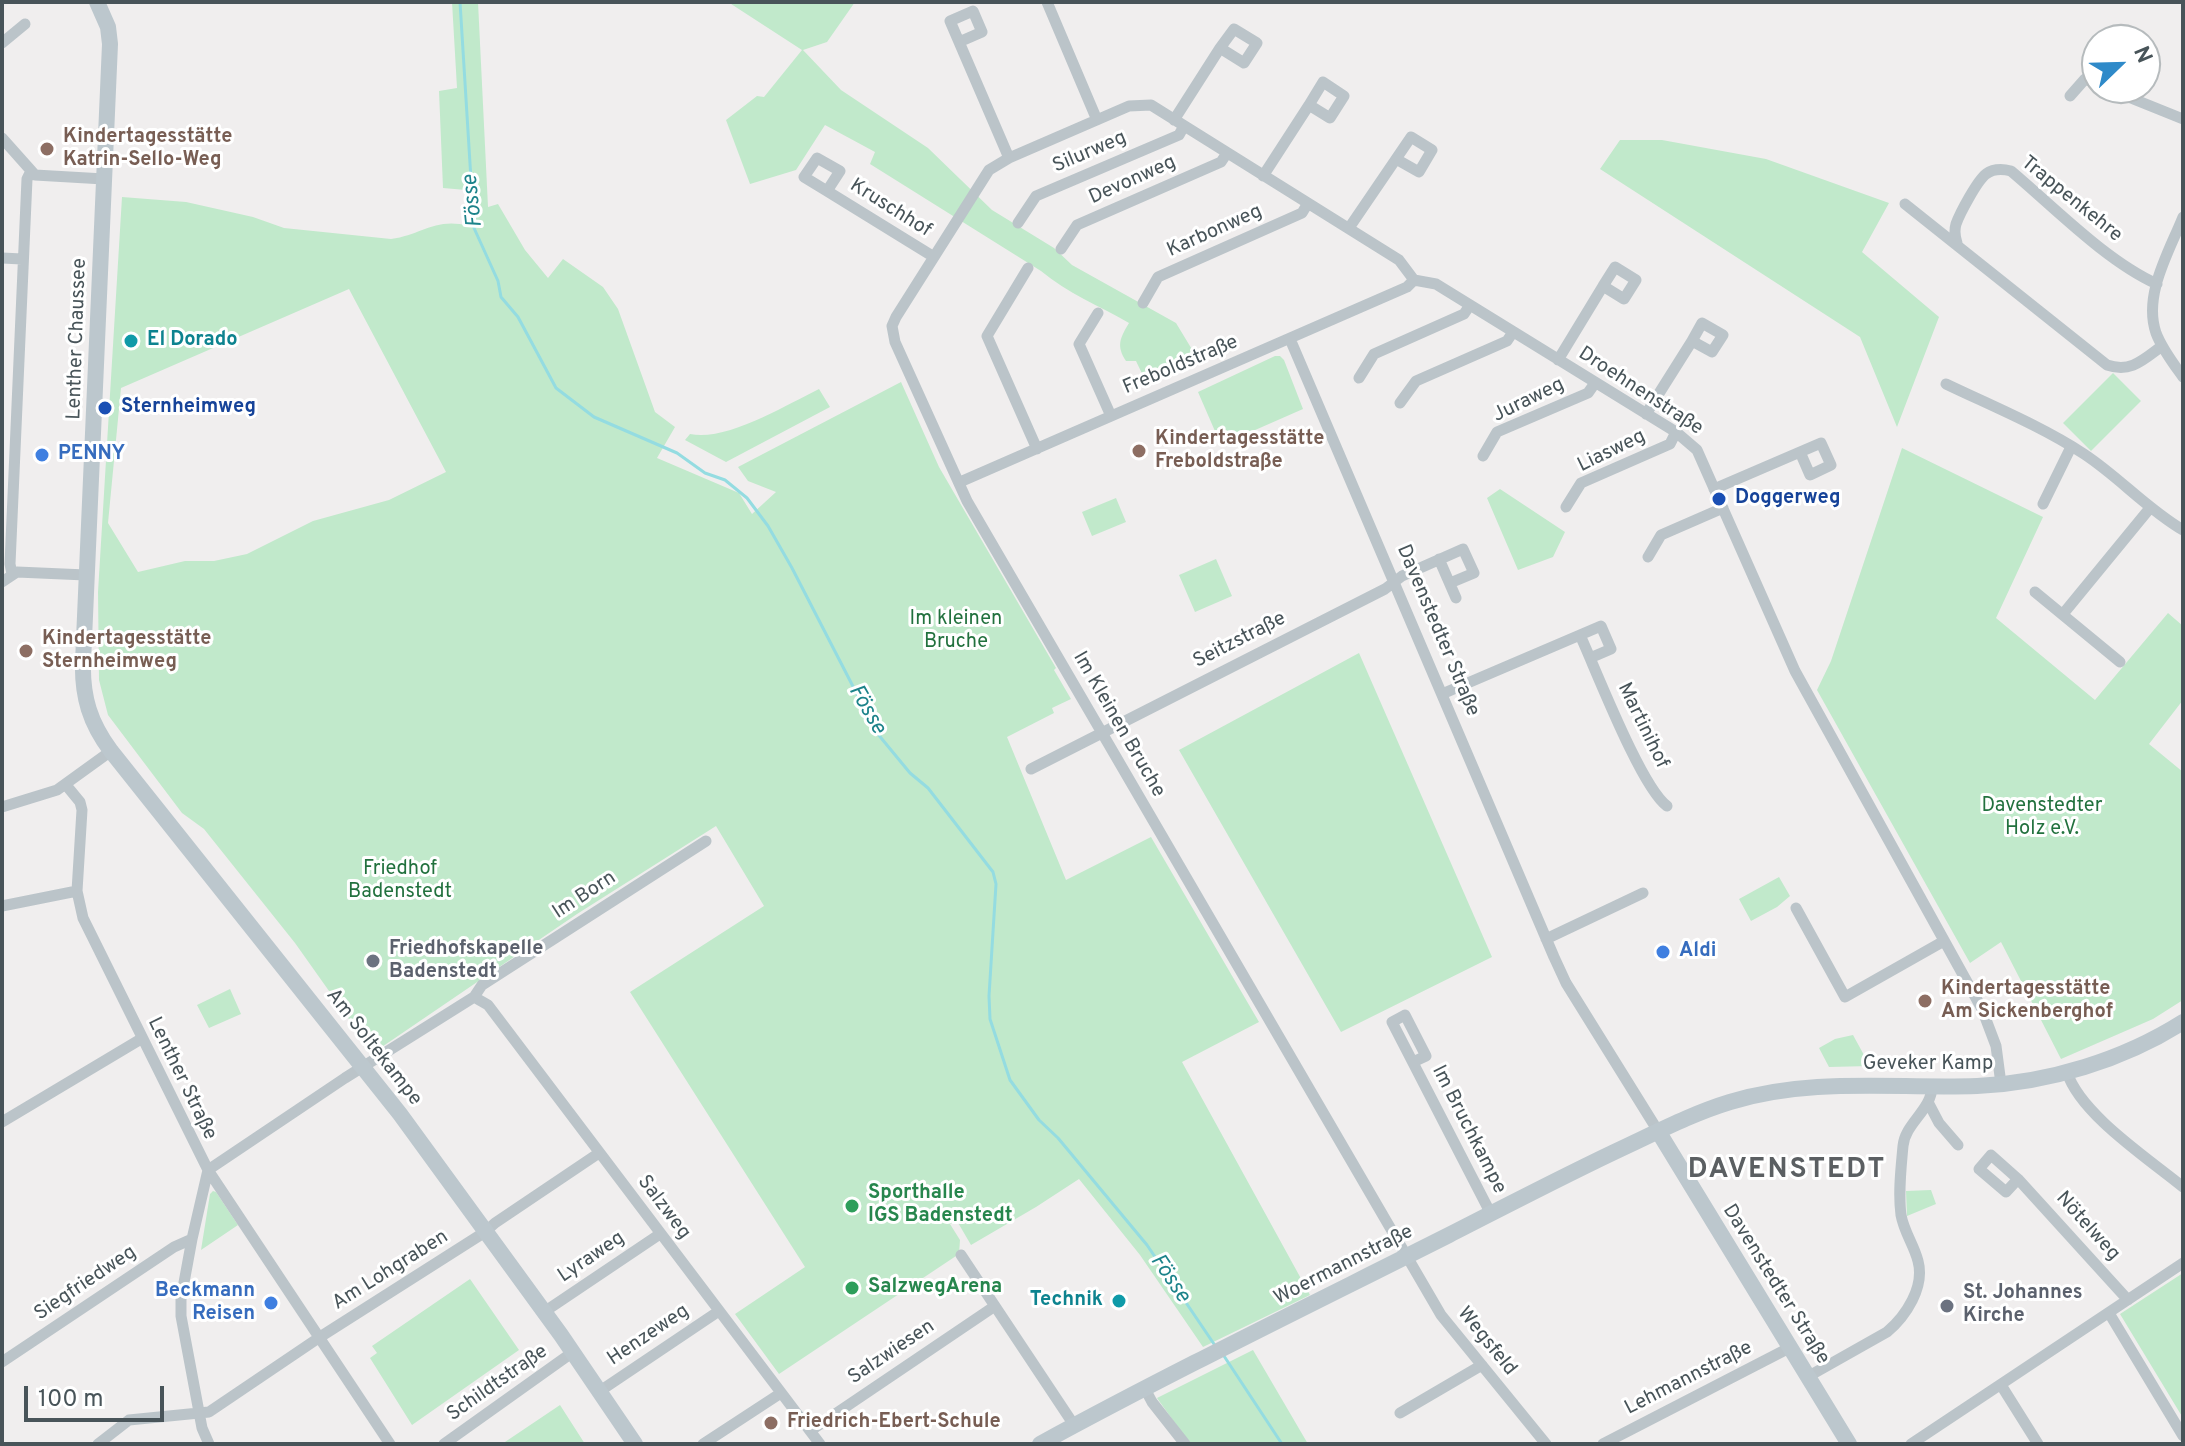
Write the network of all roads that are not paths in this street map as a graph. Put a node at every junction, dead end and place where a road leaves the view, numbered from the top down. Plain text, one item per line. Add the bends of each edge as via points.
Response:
1 (97, 2) edge
2 (1050, 3) edge
3 (25, 24) dead end
4 (959, 42) dead end
5 (2, 43) edge
6 (1220, 48) dead end
7 (2081, 84) edge
8 (2070, 96) dead end
9 (2146, 104) edge
10 (1309, 105) dead end
11 (2183, 119) edge
12 (1097, 120) junction
13 (1179, 123) junction
14 (2, 138) edge
15 (1227, 153) junction
16 (1009, 158) junction
17 (1396, 159) dead end
18 (30, 173) junction
19 (1263, 176) junction
20 (104, 179) junction
21 (827, 191) dead end
22 (968, 203) joint
23 (1308, 203) junction
24 (1905, 204) dead end
25 (2183, 217) edge
26 (1018, 223) dead end
27 (1349, 228) junction
28 (1958, 244) junction
29 (1061, 249) dead end
30 (934, 257) junction
31 (2, 258) edge
32 (22, 259) junction
33 (1028, 268) dead end
34 (1414, 280) junction
35 (2157, 284) junction
36 (1603, 286) dead end
37 (1143, 303) dead end
38 (1470, 305) junction
39 (1098, 313) dead end
40 (1513, 332) junction
41 (1290, 339) junction
42 (1692, 341) dead end
43 (2162, 346) junction
44 (1558, 360) junction
45 (2183, 377) edge
46 (1359, 378) dead end
47 (1595, 383) junction
48 (1946, 384) dead end
49 (1400, 403) dead end
50 (1646, 414) junction
51 (1111, 416) junction
52 (2, 428) edge
53 (15, 428) junction
54 (1676, 432) junction
55 (2071, 447) junction
56 (1037, 449) junction
57 (1800, 452) dead end
58 (1483, 456) dead end
59 (960, 482) junction
60 (1714, 489) junction
61 (2043, 504) dead end
62 (1566, 507) dead end
63 (1723, 508) junction
64 (2150, 508) junction
65 (2183, 530) edge
66 (1648, 557) dead end
67 (1439, 559) junction
68 (12, 574) junction
69 (86, 575) junction
70 (2, 582) edge
71 (1394, 582) junction
72 (1450, 583) junction
73 (2035, 592) dead end
74 (1456, 598) dead end
75 (2063, 614) junction
76 (1580, 635) junction
77 (1590, 658) junction
78 (2120, 662) dead end
79 (82, 679) joint
80 (1442, 694) junction
81 (1101, 733) junction
82 (111, 751) junction
83 (1031, 769) dead end
84 (66, 785) junction
85 (1667, 806) dead end
86 (2, 807) edge
87 (706, 841) dead end
88 (77, 891) junction
89 (1643, 893) dead end
90 (2, 906) edge
91 (1796, 908) dead end
92 (1546, 939) junction
93 (1944, 941) junction
94 (474, 997) junction
95 (2183, 1022) edge
96 (141, 1039) junction
97 (1413, 1062) dead end
98 (364, 1069) junction
99 (2067, 1072) junction
100 (2001, 1084) junction
101 (1930, 1094) junction
102 (2, 1122) edge
103 (1663, 1129) junction
104 (1958, 1145) dead end
105 (599, 1153) junction
106 (208, 1170) junction
107 (2018, 1179) dead end
108 (2183, 1187) edge
109 (1491, 1214) junction
110 (485, 1232) junction
111 (660, 1234) junction
112 (192, 1239) junction
113 (961, 1255) dead end
114 (1407, 1256) junction
115 (2183, 1263) edge
116 (2128, 1300) junction
117 (995, 1306) junction
118 (719, 1311) junction
119 (544, 1312) junction
120 (2109, 1313) junction
121 (320, 1337) junction
122 (1791, 1347) junction
123 (573, 1352) junction
124 (2, 1362) edge
125 (1482, 1365) junction
126 (1809, 1376) junction
127 (2001, 1385) junction
128 (1144, 1387) junction
129 (600, 1391) junction
130 (781, 1393) junction
131 (198, 1413) junction
132 (1400, 1413) dead end
133 (1074, 1425) junction
134 (810, 1431) junction
135 (2183, 1436) edge
136 (98, 1444) edge
137 (209, 1444) edge
138 (390, 1444) edge
139 (444, 1444) edge
140 (635, 1444) edge
141 (703, 1444) edge
142 (820, 1444) edge
143 (1040, 1444) edge
144 (1185, 1444) edge
145 (1546, 1444) edge
146 (1603, 1444) edge
147 (1849, 1444) edge
148 (1911, 1444) edge
149 (2038, 1444) edge

1 - 20 street, Lenther Chaussee via 110,44
2 - 12 street
3 - 5 street
4 - 16 street
6 - 13 street
7 - 8 street
9 - 11 street
10 - 19 street
12 - 13 street, Droehnenstraße via 1141,104
12 - 16 street, Droehnenstraße
13 - 15 street, Droehnenstraße
13 - 26 street, Silurweg via 1179,135 1036,196
14 - 18 street
15 - 19 street, Droehnenstraße
15 - 29 street, Devonweg via 1221,162 1077,225
16 - 22 street, Droehnenstraße via 989,170
17 - 27 street
18 - 20 street
18 - 32 street
19 - 23 street, Droehnenstraße
20 - 69 street, Lenther Chaussee
21 - 30 street, Kruschhof
22 - 30 street, Im Kleinen Bruche
23 - 27 street, Droehnenstraße
23 - 37 street, Karbonweg via 1302,213 1158,277
24 - 28 street
25 - 35 street
27 - 34 street, Droehnenstraße via 1399,260
28 - 35 street, Trappenkehre via 1956,224 1979,182 1987,174 2011,171 2119,262
28 - 43 street via 2107,365 2131,368
30 - 59 street, Im Kleinen Bruche via 896,317 892,333
31 - 32 street
32 - 53 street
33 - 56 street via 987,336
34 - 38 street, Droehnenstraße via 1436,284
34 - 41 street, Freboldstraße
35 - 43 street via 2153,319
36 - 44 street
38 - 40 street, Droehnenstraße
38 - 46 street via 1464,314 1374,354
39 - 51 street via 1079,344
40 - 44 street, Droehnenstraße
40 - 49 street via 1507,341 1416,381
41 - 51 street, Freboldstraße
41 - 71 street, Davenstedter Straße
42 - 50 street
43 - 45 street
44 - 47 street, Droehnenstraße
47 - 50 street, Droehnenstraße
47 - 58 street, Juraweg via 1588,393 1497,432
48 - 55 street
50 - 54 street, Droehnenstraße
51 - 56 street, Freboldstraße
52 - 53 street
53 - 68 street
54 - 60 street, Droehnenstraße via 1697,450
54 - 62 street, Liasweg via 1670,444 1581,483
55 - 61 street
55 - 64 street
56 - 59 street, Freboldstraße
57 - 60 street
59 - 81 street, Im Kleinen Bruche
60 - 63 street, Droehnenstraße
63 - 66 street via 1661,535
63 - 93 street, Droehnenstraße via 1795,671
64 - 65 street
64 - 75 street
67 - 71 street, Seitzstraße
67 - 72 street
67 - 72 street via 1463,549 1474,573
68 - 69 street
68 - 70 street
69 - 79 street, Lenther Chaussee
71 - 80 street, Davenstedter Straße
71 - 81 street, Seitzstraße
72 - 74 street
73 - 75 street
75 - 78 street
76 - 77 street, Martinihof
76 - 77 street via 1601,626 1611,649
76 - 80 street
77 - 85 street, Martinihof via 1646,777
79 - 82 street, Am Soltekampe via 90,717
80 - 92 street, Davenstedter Straße
81 - 83 street, Seitzstraße
81 - 114 street, Im Kleinen Bruche
82 - 84 street
82 - 98 street, Am Soltekampe
84 - 86 street
84 - 88 street, Lenther Straße via 82,810
87 - 94 street, Im Born via 482,985
88 - 90 street
88 - 96 street, Lenther Straße via 83,918
89 - 92 street
91 - 93 street via 1845,997
92 - 103 street, Davenstedter Straße via 1566,983
93 - 100 street, Droehnenstraße via 1991,1028
94 - 98 street, Im Born
94 - 105 street, Salzweg via 488,1005
95 - 99 street, Geveker Kamp
96 - 102 street
96 - 106 street, Lenther Straße
97 - 109 street, Im Bruchkampe
98 - 106 street, Im Born
98 - 110 street, Am Soltekampe
99 - 100 street, Geveker Kamp
99 - 108 street via 2095,1114
100 - 101 street, Geveker Kamp
101 - 103 street, Geveker Kamp via 1839,1085 1792,1089 1733,1101
101 - 104 street via 1939,1123
101 - 126 street via 1903,1146 1900,1202 1918,1261 1915,1295 1887,1332
103 - 109 street, Woermannstraße
103 - 122 street, Davenstedter Straße
105 - 110 street, Am Lohgraben
105 - 111 street, Salzweg
106 - 112 street, Lenther Straße
106 - 121 street
107 - 116 street, Nötelweg
109 - 114 street, Woermannstraße
110 - 119 street, Am Soltekampe
110 - 121 street, Am Lohgraben
111 - 118 street, Salzweg
111 - 119 street, Lyraweg
112 - 124 street, Siegfriedweg
112 - 131 street, Lenther Straße via 181,1316
113 - 117 street
114 - 125 street, Wegsfeld via 1441,1315
114 - 128 street, Woermannstraße
115 - 116 street
116 - 120 street
117 - 133 street
117 - 134 street, Salzwiesen
118 - 129 street, Henzeweg
118 - 130 street, Salzweg
119 - 123 street, Am Soltekampe
120 - 127 street
120 - 135 street
121 - 131 street, Am Lohgraben via 209,1412
121 - 138 street
122 - 126 street, Davenstedter Straße
122 - 146 street, Lehmannstraße
123 - 129 street, Am Soltekampe
123 - 139 street, Schildtstraße
125 - 132 street
125 - 145 street, Wegsfeld
126 - 147 street, Davenstedter Straße
127 - 148 street
127 - 149 street
128 - 133 street, Woermannstraße
128 - 144 street
129 - 140 street, Am Soltekampe
130 - 134 street, Salzweg
130 - 141 street
131 - 136 street via 129,1420
131 - 137 street, Lenther Straße
133 - 143 street, Woermannstraße
134 - 142 street, Salzweg

